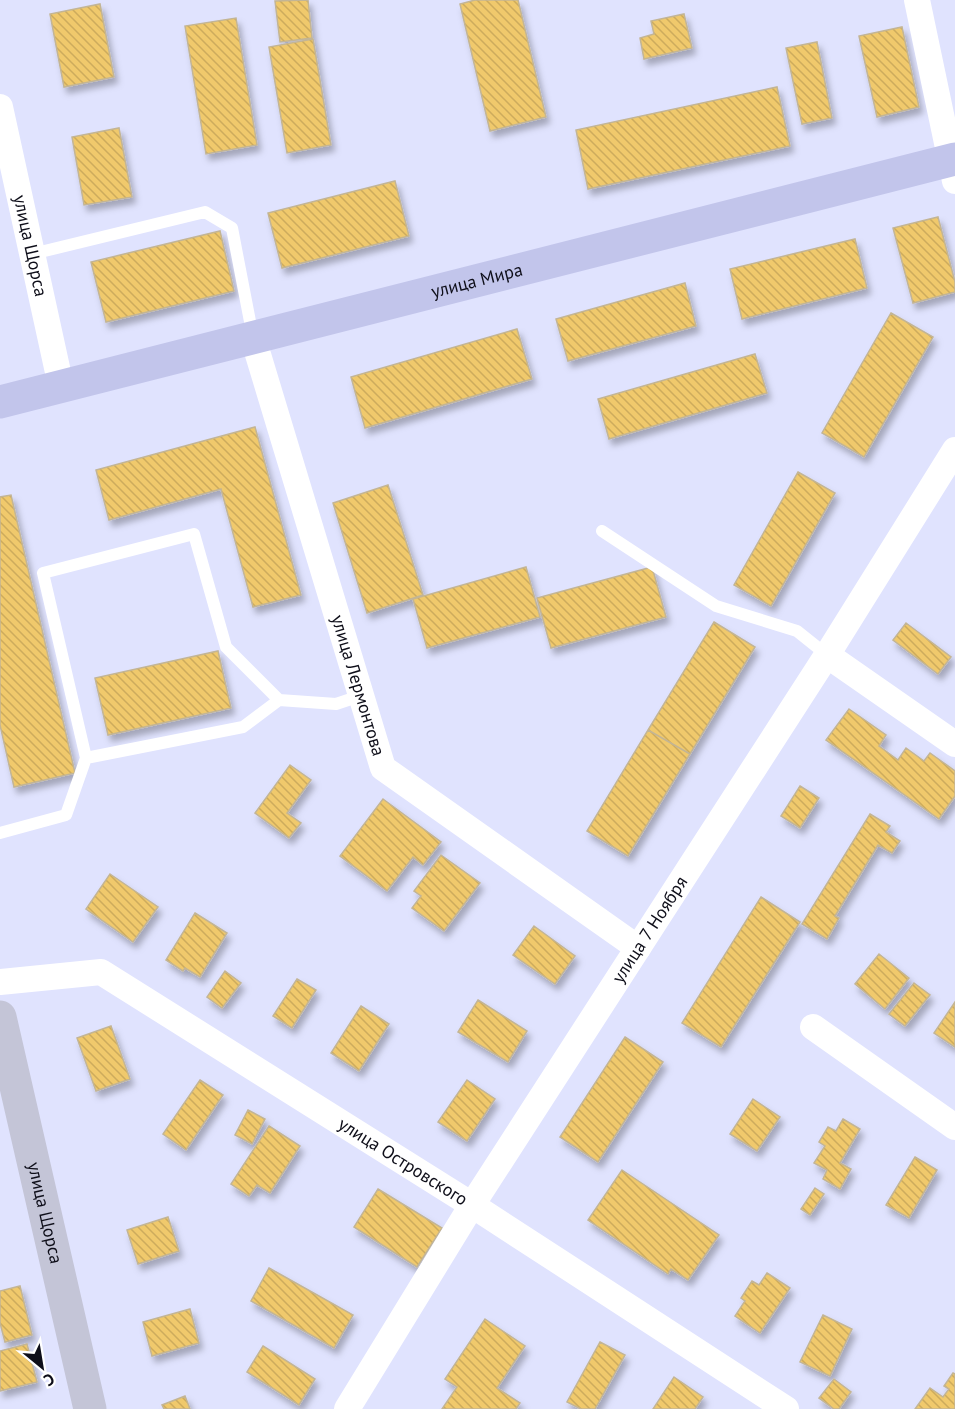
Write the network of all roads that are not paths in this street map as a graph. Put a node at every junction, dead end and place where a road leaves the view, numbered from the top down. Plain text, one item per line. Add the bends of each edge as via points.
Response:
1 (917, 0) edge
2 (0, 107) edge
3 (954, 167) edge
4 (32, 254) junction
5 (253, 338) junction
6 (61, 386) junction
7 (0, 402) edge
8 (955, 450) edge
9 (602, 531) dead end
10 (827, 655) junction
11 (360, 696) junction
12 (279, 700) junction
13 (955, 744) edge
14 (86, 758) junction
15 (0, 833) edge
16 (638, 948) junction
17 (0, 982) edge
18 (0, 1017) edge
19 (813, 1027) dead end
20 (955, 1127) edge
21 (472, 1204) junction
22 (90, 1409) edge
23 (347, 1409) edge
24 (786, 1409) edge

1 - 3 street
2 - 4 street, улица Щорса
3 - 5 main road, улица Мира
4 - 5 lane via 205,212 232,228
4 - 6 street, улица Щорса
5 - 6 main road, улица Мира
5 - 11 street, улица Лермонтова
6 - 7 main road, улица Мира
8 - 10 street, улица 7 Ноября
9 - 10 lane via 716,606 797,631
10 - 13 street
10 - 16 street, улица 7 Ноября
11 - 12 lane via 336,704
11 - 16 street, улица Лермонтова via 383,768
12 - 14 lane via 243,727
12 - 14 lane via 225,647 194,534 43,573
14 - 15 lane via 66,815
16 - 21 street, улица 7 Ноября
17 - 21 street, улица Островского via 101,972
18 - 22 street, улица Щорса
19 - 20 street
21 - 23 street, улица 7 Ноября
21 - 24 street, улица Островского

